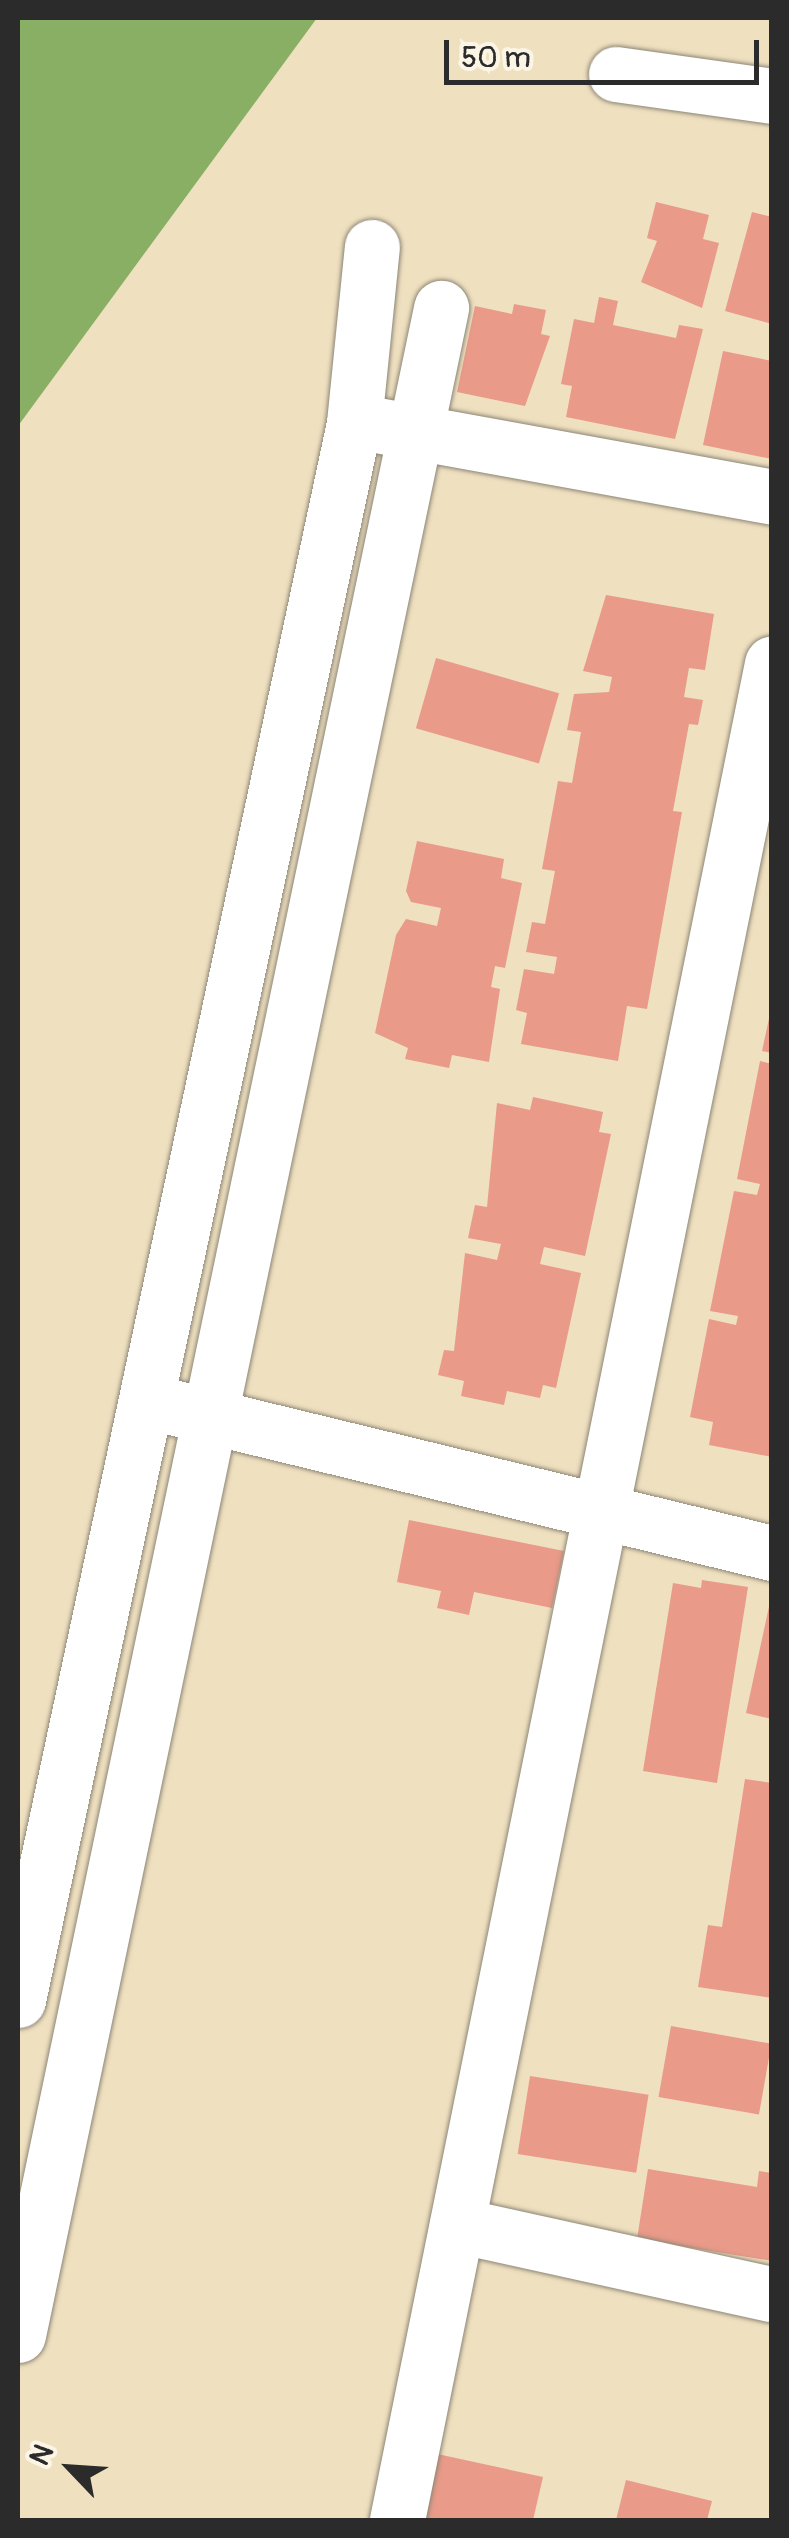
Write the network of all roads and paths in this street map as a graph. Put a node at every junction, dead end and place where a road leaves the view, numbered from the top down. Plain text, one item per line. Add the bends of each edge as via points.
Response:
1 (616, 74) dead end
2 (772, 96) edge
3 (372, 246) dead end
4 (440, 308) dead end
5 (354, 423) junction
6 (412, 431) junction
7 (772, 497) edge
8 (772, 664) edge
9 (151, 1401) junction
10 (208, 1416) junction
11 (600, 1514) junction
12 (772, 1554) edge
13 (18, 2000) edge
14 (458, 2224) junction
15 (772, 2294) edge
16 (18, 2336) edge
17 (397, 2520) edge

1 - 2 street
3 - 5 street
4 - 6 street
5 - 6 street
5 - 9 street
6 - 7 street
6 - 10 street
8 - 11 street
9 - 10 street
9 - 13 street
10 - 11 street
10 - 16 street
11 - 12 street
11 - 14 street
14 - 15 street
14 - 17 street

